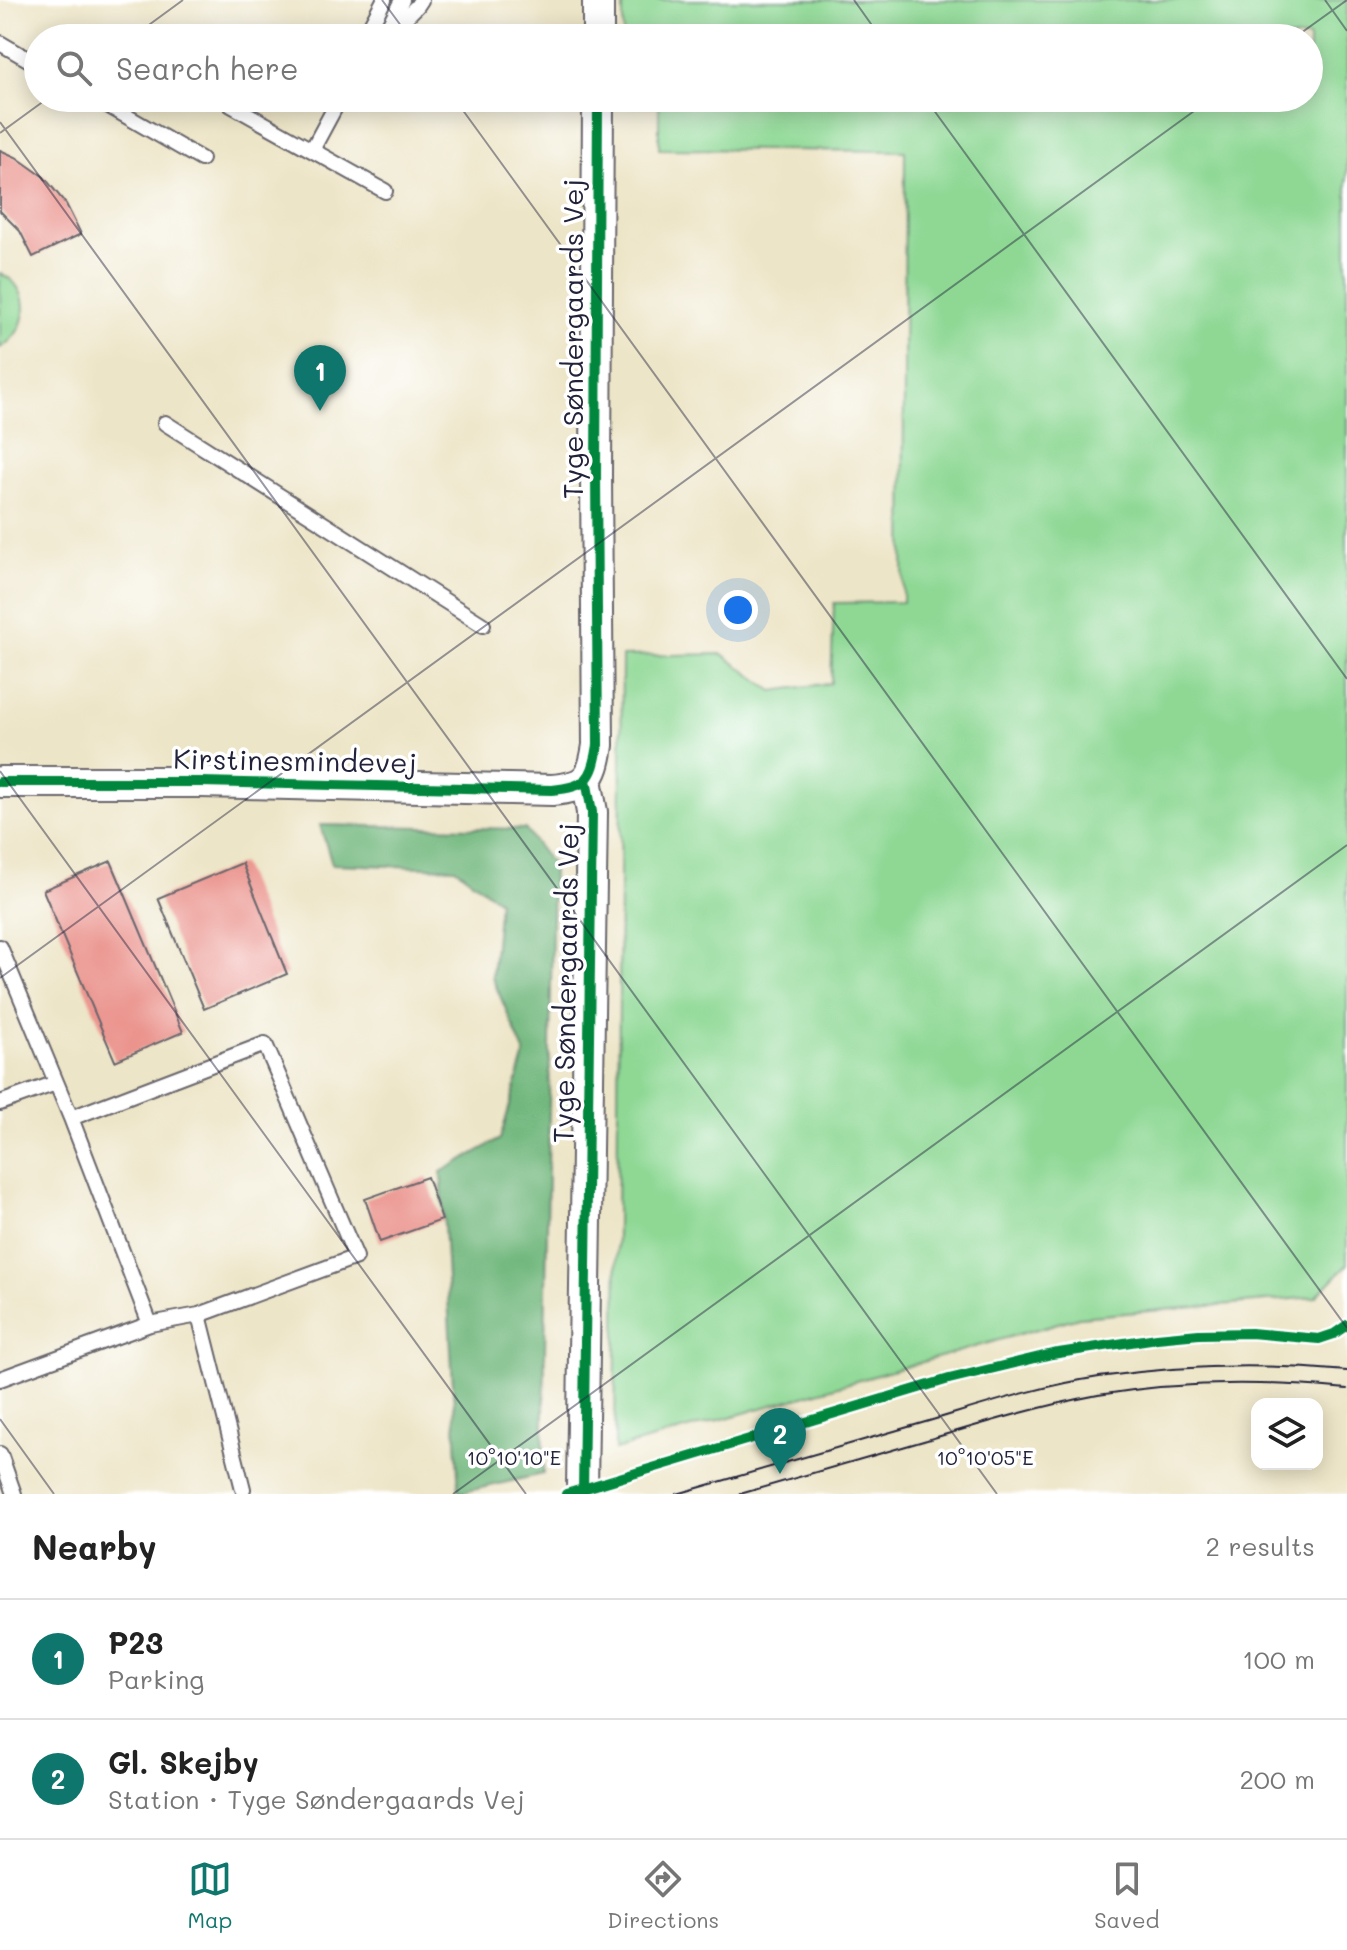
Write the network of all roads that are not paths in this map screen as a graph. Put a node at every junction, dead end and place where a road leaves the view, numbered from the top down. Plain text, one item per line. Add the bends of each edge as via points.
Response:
1 (372, 0) edge
2 (384, 0) edge
3 (402, 0) edge
4 (421, 0) edge
5 (598, 0) edge
6 (367, 24) edge
7 (371, 24) edge
8 (390, 24) edge
9 (397, 24) edge
10 (598, 24) edge
11 (0, 43) edge
12 (24, 57) edge
13 (119, 112) edge
14 (244, 112) edge
15 (332, 112) edge
16 (598, 112) edge
17 (312, 150) junction
18 (201, 159) dead end
19 (385, 191) dead end
20 (165, 423) dead end
21 (483, 625) dead end
22 (586, 780) junction
23 (0, 782) edge
24 (0, 947) edge
25 (56, 1083) junction
26 (0, 1103) edge
27 (71, 1118) junction
28 (199, 1315) junction
29 (150, 1324) junction
30 (0, 1379) edge
31 (0, 1454) edge
32 (243, 1489) dead end
33 (582, 1489) dead end
34 (14, 1494) edge

1 - 6 lane
2 - 7 lane
3 - 8 lane
4 - 9 lane
5 - 10 street
11 - 12 lane
13 - 18 lane
14 - 17 lane
15 - 17 lane
16 - 22 street, Tyge Søndergaards Vej via 598,745
17 - 19 lane
20 - 21 lane
22 - 23 street, Kirstinesmindevej via 574,788 552,790
22 - 33 street, Tyge Søndergaards Vej via 592,822
24 - 25 lane
25 - 26 lane
25 - 27 lane
27 - 28 lane via 265,1044 356,1257
27 - 29 lane
28 - 29 lane
28 - 32 lane
29 - 30 lane
31 - 34 lane

